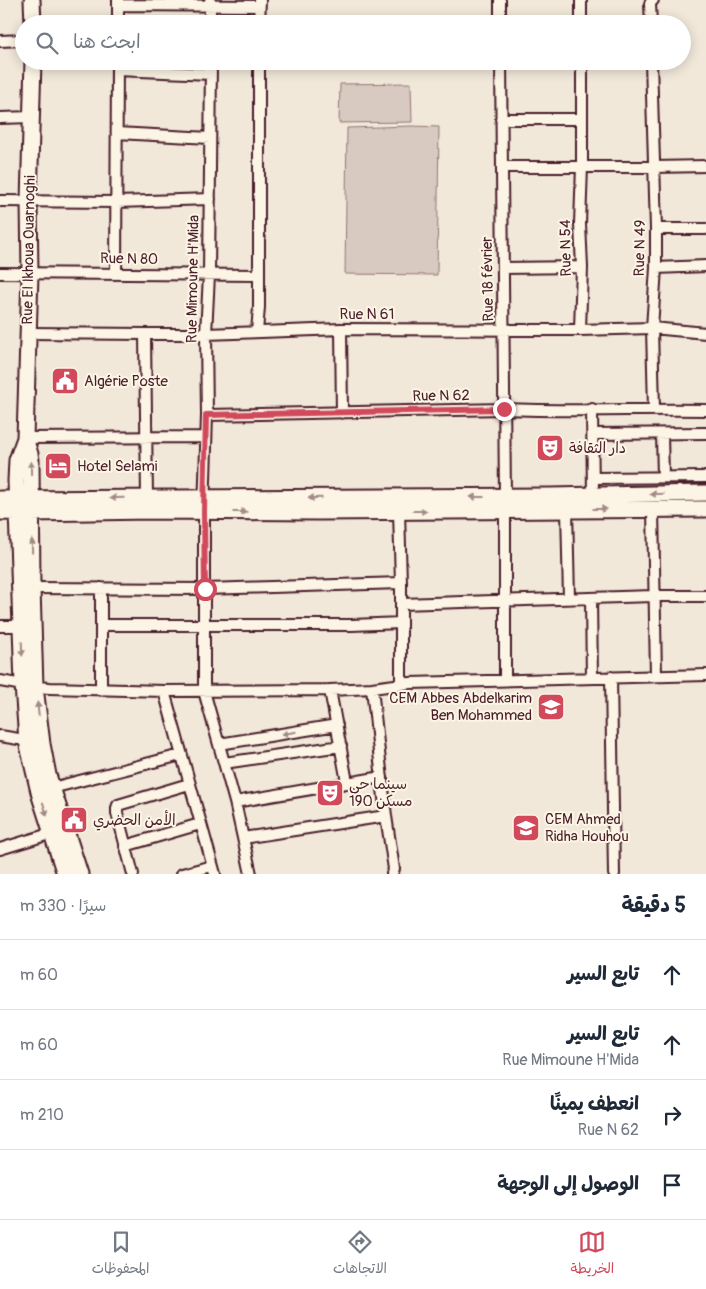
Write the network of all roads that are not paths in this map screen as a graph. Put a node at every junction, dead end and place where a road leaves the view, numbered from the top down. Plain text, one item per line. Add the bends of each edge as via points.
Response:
1 (32, 0) edge
2 (500, 0) edge
3 (581, 0) edge
4 (653, 0) edge
5 (118, 3) edge
6 (167, 3) edge
7 (210, 3) edge
8 (260, 3) edge
9 (33, 15) edge
10 (500, 15) edge
11 (581, 15) edge
12 (650, 15) edge
13 (15, 40) edge
14 (0, 41) edge
15 (33, 70) edge
16 (117, 70) edge
17 (164, 70) edge
18 (211, 70) edge
19 (259, 70) edge
20 (501, 70) edge
21 (582, 70) edge
22 (651, 70) edge
23 (211, 74) junction
24 (32, 117) junction
25 (0, 118) edge
26 (501, 119) junction
27 (582, 119) junction
28 (117, 133) junction
29 (210, 138) junction
30 (582, 166) junction
31 (706, 166) edge
32 (502, 167) junction
33 (654, 167) junction
34 (210, 199) junction
35 (0, 201) edge
36 (29, 201) junction
37 (116, 202) junction
38 (656, 229) junction
39 (706, 229) edge
40 (706, 266) edge
41 (582, 267) junction
42 (503, 268) junction
43 (656, 268) junction
44 (0, 273) edge
45 (30, 274) junction
46 (116, 274) junction
47 (258, 275) junction
48 (209, 276) junction
49 (652, 328) junction
50 (341, 329) junction
51 (503, 330) junction
52 (580, 330) junction
53 (257, 332) junction
54 (28, 333) junction
55 (706, 333) edge
56 (145, 334) junction
57 (206, 334) junction
58 (504, 409) junction
59 (592, 409) junction
60 (654, 409) junction
61 (706, 410) edge
62 (342, 413) junction
63 (206, 415) junction
64 (706, 433) edge
65 (593, 434) junction
66 (662, 434) junction
67 (146, 437) junction
68 (25, 438) junction
69 (206, 438) junction
70 (663, 477) junction
71 (706, 477) edge
72 (593, 478) junction
73 (706, 494) edge
74 (593, 495) junction
75 (147, 498) junction
76 (0, 499) edge
77 (505, 503) junction
78 (205, 505) junction
79 (24, 506) junction
80 (566, 509) junction
81 (653, 509) junction
82 (706, 509) edge
83 (399, 511) junction
84 (0, 512) edge
85 (401, 583) junction
86 (32, 588) junction
87 (101, 588) junction
88 (205, 589) junction
89 (653, 596) junction
90 (706, 596) edge
91 (569, 599) junction
92 (591, 599) junction
93 (505, 602) junction
94 (401, 604) junction
95 (401, 623) junction
96 (102, 625) junction
97 (204, 625) junction
98 (0, 626) edge
99 (21, 626) junction
100 (706, 675) edge
101 (656, 676) junction
102 (611, 677) junction
103 (592, 678) junction
104 (505, 680) junction
105 (0, 681) edge
106 (401, 684) junction
107 (29, 686) junction
108 (372, 688) junction
109 (100, 690) junction
110 (330, 690) junction
111 (164, 691) junction
112 (204, 691) junction
113 (337, 725) junction
114 (0, 736) edge
115 (34, 742) junction
116 (219, 744) junction
117 (341, 746) junction
118 (181, 755) junction
119 (224, 763) junction
120 (382, 777) junction
121 (347, 782) junction
122 (189, 784) junction
123 (52, 788) junction
124 (234, 802) junction
125 (386, 816) junction
126 (200, 824) junction
127 (59, 831) junction
128 (243, 838) junction
129 (126, 846) junction
130 (0, 849) edge
131 (213, 870) edge
132 (65, 874) edge
133 (80, 874) edge
134 (133, 874) edge
135 (182, 874) edge
136 (251, 874) edge
137 (392, 874) edge
138 (614, 874) edge

1 - 9 main road
2 - 10 street
3 - 11 street
4 - 12 street via 650,2
5 - 6 street
6 - 7 street
7 - 8 street
13 - 14 street
15 - 24 main road, Rue EI Ikhoua Ouarnoghi
16 - 28 street
17 - 23 street
18 - 23 street, Rue Mimoune H'Mida
19 - 47 street
20 - 26 street, Rue 18 février
21 - 27 street, Rue N 54
22 - 33 street, Rue N 49
23 - 29 street, Rue Mimoune H'Mida
24 - 25 street
24 - 36 main road, Rue EI Ikhoua Ouarnoghi
26 - 27 street
26 - 32 street, Rue 18 février
27 - 30 street, Rue N 54
28 - 29 street
28 - 37 street
29 - 34 street, Rue Mimoune H'Mida
30 - 32 street
30 - 33 street
30 - 41 street, Rue N 54
31 - 33 street
32 - 42 street, Rue 18 février
33 - 38 street, Rue N 49
34 - 37 street
34 - 48 street, Rue Mimoune H'Mida
35 - 36 street
36 - 37 street
36 - 45 main road, Rue EI Ikhoua Ouarnoghi
37 - 46 street
38 - 39 street
38 - 43 street, Rue N 49
40 - 43 street
41 - 42 street
41 - 52 street, Rue N 54
42 - 51 street, Rue 18 février
43 - 49 street, Rue N 49
44 - 45 street, Rue N 80
45 - 46 street, Rue N 80
45 - 54 main road, Rue EI Ikhoua Ouarnoghi
46 - 48 street, Rue N 80
47 - 48 street, Rue N 80
47 - 53 street
48 - 57 street, Rue Mimoune H'Mida
49 - 52 street, Rue N 61
49 - 55 street, Rue N 61
49 - 60 street, Rue N 49
50 - 51 street, Rue N 61
50 - 53 street, Rue N 61
50 - 62 street
51 - 52 street, Rue N 61
51 - 58 street, Rue 18 février
53 - 57 street, Rue N 61
54 - 56 street, Rue N 61
54 - 68 main road, Rue EI Ikhoua Ouarnoghi
56 - 57 street, Rue N 61
56 - 67 street
57 - 63 street, Rue Mimoune H'Mida
58 - 59 street, Rue N 62
58 - 62 street, Rue N 62
58 - 77 street, Rue 18 février
59 - 60 street, Rue N 62
59 - 65 street
60 - 61 street, Rue N 62
62 - 63 street, Rue N 62
63 - 69 street, Rue Mimoune H'Mida
64 - 66 street
65 - 66 street
65 - 72 street
66 - 70 street
67 - 68 street
67 - 69 street
67 - 75 street
68 - 79 main road, Rue EI Ikhoua Ouarnoghi via 31,460
69 - 78 street, Rue Mimoune H'Mida
70 - 71 street
70 - 72 street
72 - 74 street
73 -> 74 main road
74 - 77 main road
75 - 78 main road
75 -> 79 main road
76 - 79 main road
77 -> 78 main road
77 - 80 main road
83 -> 77 main road
77 - 93 street, Rue 18 février
78 - 79 main road
78 -> 83 main road
78 - 88 street, Rue Mimoune H'Mida
79 - 84 main road
86 -> 79 main road
79 - 99 main road
80 -> 81 main road
80 - 91 street
81 - 82 main road
81 - 89 street
83 - 85 street
85 - 88 street
85 - 94 street
86 - 87 street
86 - 107 main road
87 - 88 street
87 - 96 street
88 - 97 street, Rue Mimoune H'Mida
89 - 90 street
89 - 92 street
89 - 101 street
91 - 92 street
91 - 93 street
92 - 103 street
93 - 94 street
93 - 104 street, Rue 18 février
94 - 95 street
95 - 97 street
95 - 106 street
96 - 97 street
96 - 109 street
97 - 112 street, Rue Mimoune H'Mida
98 - 99 street
99 -> 107 main road
100 - 101 street
101 - 102 street
102 - 103 street
102 - 138 street
103 - 104 street
104 - 106 street
105 - 107 street
106 - 108 street
107 - 109 street
107 - 115 main road
108 - 110 street
108 - 120 street
109 - 111 street
110 - 112 street
110 - 113 street
111 - 112 street
111 - 118 street
112 - 116 street, Rue Mimoune H'Mida
113 -> 116 street
113 - 117 street
114 - 115 street
115 - 123 main road
115 -> 127 main road via 40,796
116 - 119 street, Rue Mimoune H'Mida
117 - 119 street
117 - 121 street
118 - 122 street
118 - 123 street
119 - 124 street, Rue Mimoune H'Mida
120 - 121 street
120 - 125 street
121 - 124 street
122 - 126 street
122 - 129 street via 118,805 117,813
123 - 127 main road
124 - 128 street, Rue Mimoune H'Mida
125 - 128 street
125 - 137 street via 394,869
126 - 129 street
126 - 131 street
127 - 130 street
127 - 132 main road
127 - 133 main road
128 - 136 street, Rue Mimoune H'Mida
129 - 134 street
131 - 135 street

